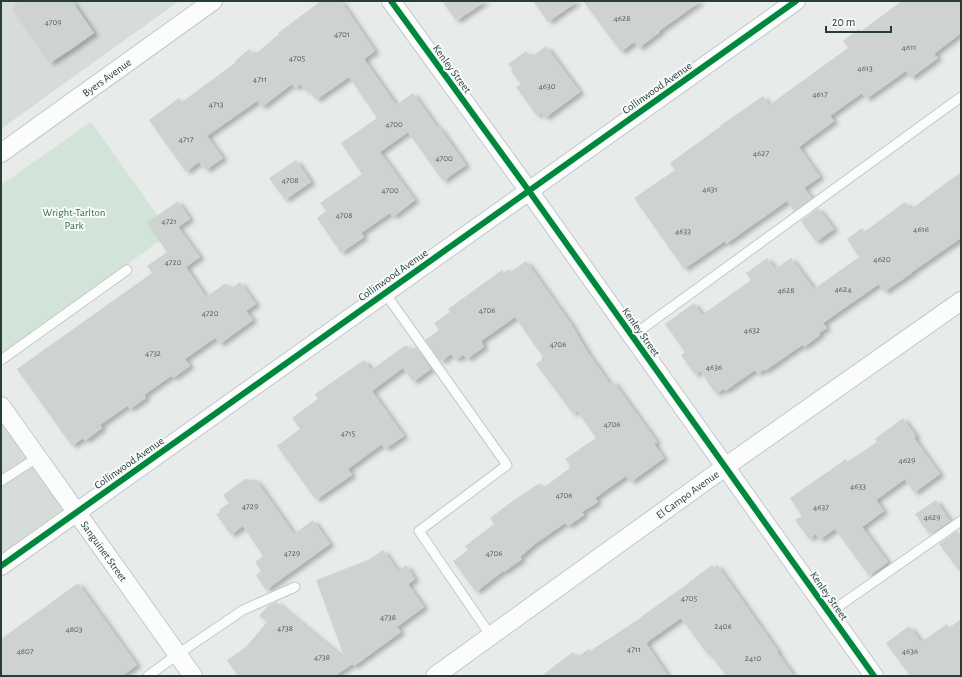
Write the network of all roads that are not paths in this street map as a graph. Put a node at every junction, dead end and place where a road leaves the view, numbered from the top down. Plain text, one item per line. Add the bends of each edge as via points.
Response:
1 (213, 1) edge
2 (391, 1) edge
3 (796, 1) edge
4 (961, 97) edge
5 (1, 154) edge
6 (529, 191) junction
7 (127, 270) dead end
8 (385, 293) junction
9 (961, 301) edge
10 (632, 336) junction
11 (1, 360) edge
12 (1, 406) edge
13 (38, 458) junction
14 (725, 467) junction
15 (1, 481) edge
16 (77, 512) junction
17 (961, 521) edge
18 (1, 566) edge
19 (295, 587) dead end
20 (829, 613) junction
21 (491, 636) junction
22 (178, 654) junction
23 (148, 676) edge
24 (193, 676) edge
25 (435, 676) edge
26 (874, 676) edge

1 - 5 street, Byers Avenue
2 - 6 street, Kenley Street
3 - 6 street, Collinwood Avenue
4 - 10 lane
6 - 8 street, Collinwood Avenue
6 - 10 street, Kenley Street
7 - 11 lane
8 - 16 street, Collinwood Avenue
8 - 21 lane via 507,465 419,531
9 - 14 street, El Campo Avenue
10 - 14 street, Kenley Street
12 - 13 street, Sanguinet Street
13 - 15 lane
13 - 16 street, Sanguinet Street
14 - 20 street, Kenley Street
14 - 21 street, El Campo Avenue
16 - 18 street, Collinwood Avenue
16 - 22 street, Sanguinet Street
17 - 20 lane
19 - 22 lane via 243,610
20 - 26 street, Kenley Street
21 - 25 street, El Campo Avenue
22 - 23 lane
22 - 24 street, Sanguinet Street

